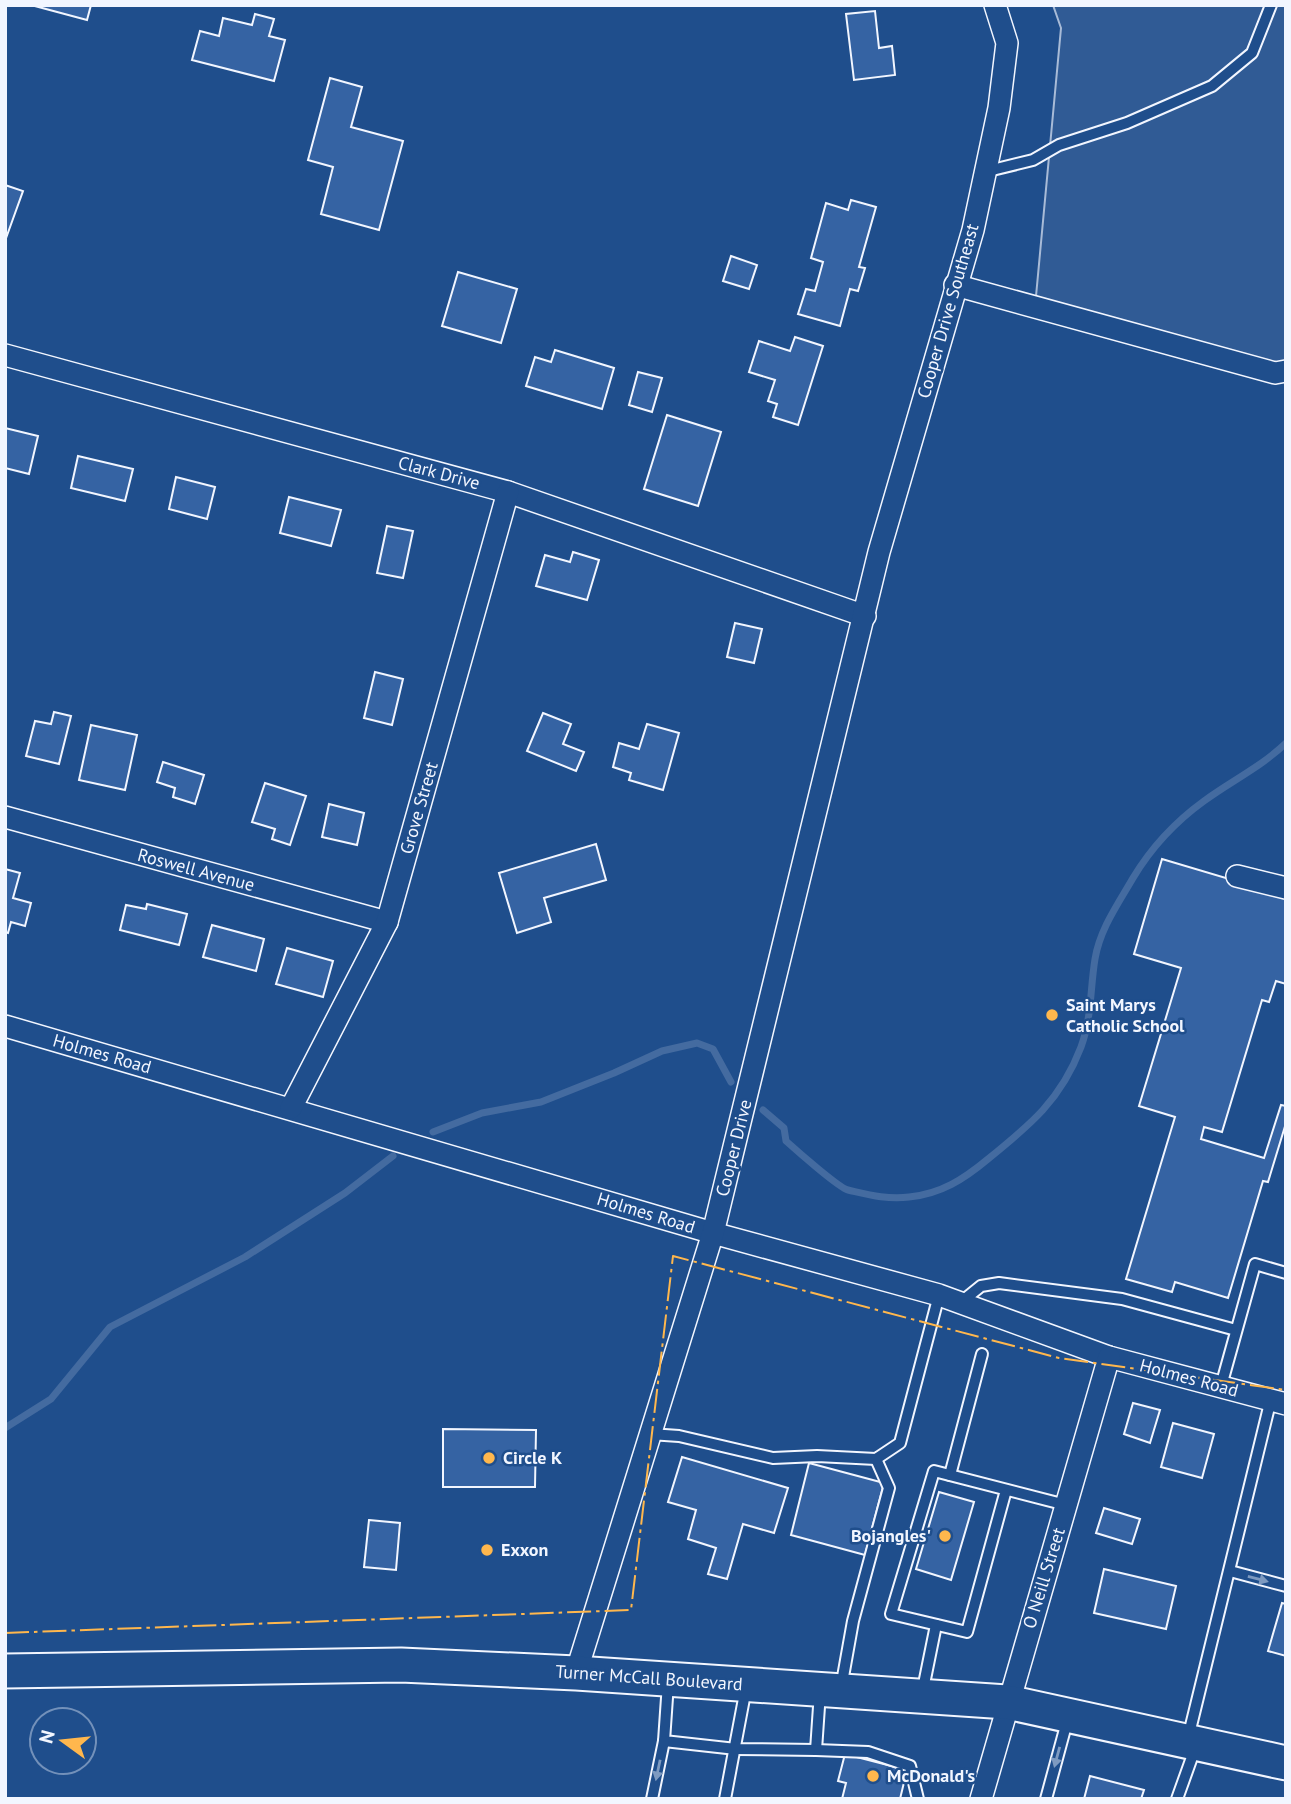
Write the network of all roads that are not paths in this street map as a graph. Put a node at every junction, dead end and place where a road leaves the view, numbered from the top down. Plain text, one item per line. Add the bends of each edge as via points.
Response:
1 (995, 5) edge
2 (1271, 5) edge
3 (984, 172) junction
4 (955, 285) junction
5 (5, 355) edge
6 (1286, 371) edge
7 (508, 492) junction
8 (865, 616) junction
9 (5, 817) edge
10 (1237, 876) dead end
11 (1286, 888) edge
12 (387, 922) junction
13 (5, 1026) edge
14 (291, 1108) junction
15 (713, 1233) junction
16 (1286, 1273) edge
17 (939, 1295) junction
18 (960, 1303) junction
19 (1237, 1330) junction
20 (982, 1354) dead end
21 (1110, 1357) junction
22 (1221, 1386) junction
23 (1278, 1402) edge
24 (650, 1434) junction
25 (876, 1459) junction
26 (950, 1475) junction
27 (1006, 1490) junction
28 (1066, 1504) junction
29 (1230, 1571) junction
30 (1286, 1587) edge
31 (936, 1625) junction
32 (5, 1671) edge
33 (576, 1673) junction
34 (668, 1679) junction
35 (747, 1684) junction
36 (830, 1690) junction
37 (922, 1696) junction
38 (1007, 1702) junction
39 (1069, 1716) junction
40 (664, 1741) junction
41 (1192, 1742) junction
42 (736, 1749) junction
43 (816, 1750) junction
44 (1286, 1763) edge
45 (652, 1799) edge
46 (724, 1799) edge
47 (918, 1799) edge
48 (981, 1799) edge
49 (1046, 1799) edge
50 (1177, 1799) edge

1 - 3 street, Cooper Drive Southeast via 1007,43 999,108
2 - 3 lane via 1252,53 1212,86 1127,123 1059,145 1033,160
3 - 4 street, Cooper Drive Southeast via 973,230
4 - 6 street via 1275,373
4 - 8 street, Cooper Drive Southeast
5 - 7 street, Clark Drive
7 - 8 street, Clark Drive
7 - 12 street, Grove Street
8 - 15 street, Cooper Drive
9 - 12 street, Roswell Avenue
10 - 11 street
12 - 14 street, Grove Street
13 - 14 street, Holmes Road
14 - 15 street, Holmes Road
15 - 17 street, Holmes Road
15 - 24 street, Cooper Drive
16 - 19 lane via 1255,1264
17 - 18 street, Holmes Road
17 - 25 lane via 900,1443
18 - 19 lane via 981,1286 999,1283 1122,1299
18 - 21 street, Holmes Road
19 - 22 lane
20 - 26 lane
21 - 22 street, Holmes Road
21 - 28 street, O Neill Street
22 - 23 street, Holmes Road
23 - 29 lane
24 - 25 lane via 679,1436 774,1458
24 - 33 street, Cooper Drive
25 - 36 lane via 889,1488
26 - 27 lane
26 - 31 lane via 934,1471 891,1614
27 - 28 lane
27 - 31 lane via 967,1632
28 - 38 street, O Neill Street
29 -> 30 lane
29 - 41 lane
31 - 37 lane
32 - 33 main road, Turner McCall Boulevard via 401,1665
33 - 34 main road, Turner McCall Boulevard
34 - 35 main road, Turner McCall Boulevard
34 - 40 lane
35 - 36 main road, Turner McCall Boulevard
35 - 42 lane
36 - 37 main road, Turner McCall Boulevard
36 - 43 lane
37 - 38 main road, Turner McCall Boulevard
38 - 39 main road, Turner McCall Boulevard
38 - 48 street, O Neill Street
39 - 41 main road, Turner McCall Boulevard
39 -> 49 lane
40 - 42 lane
40 -> 45 lane
41 - 44 main road, Turner McCall Boulevard
41 - 50 lane
42 - 43 lane
42 - 46 lane
43 - 47 lane via 868,1752 910,1766

